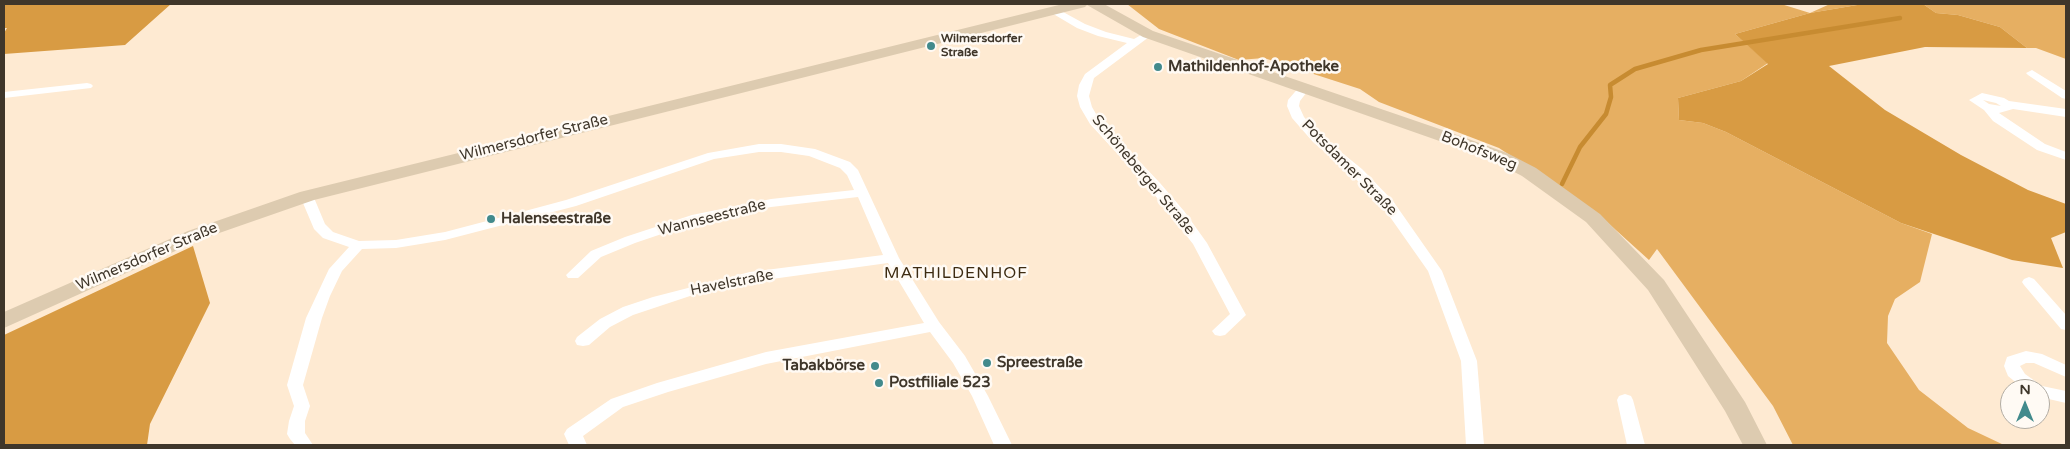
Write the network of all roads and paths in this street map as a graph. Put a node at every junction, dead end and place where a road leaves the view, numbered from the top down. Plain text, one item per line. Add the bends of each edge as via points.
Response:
1 (1080, 4) edge
2 (1094, 4) edge
3 (1054, 10) junction
4 (1141, 38) junction
5 (2032, 73) dead end
6 (87, 86) dead end
7 (1304, 88) junction
8 (4, 96) edge
9 (2066, 96) edge
10 (2066, 113) edge
11 (2066, 156) edge
12 (862, 193) junction
13 (307, 196) junction
14 (358, 245) junction
15 (892, 258) junction
16 (573, 275) dead end
17 (2029, 282) dead end
18 (4, 321) edge
19 (2066, 325) edge
20 (934, 326) junction
21 (1220, 331) dead end
22 (583, 340) dead end
23 (2064, 368) edge
24 (2021, 379) edge
25 (2050, 393) edge
26 (2066, 397) edge
27 (1625, 400) dead end
28 (304, 445) edge
29 (578, 445) edge
30 (1002, 445) edge
31 (1475, 445) edge
32 (1636, 445) edge
33 (1755, 445) edge

1 - 3 street, Wilmersdorfer Straße
2 - 4 street, Bohofsweg
3 - 4 street, Bohofsweg via 1102,34
3 - 13 street, Wilmersdorfer Straße
4 - 7 street, Bohofsweg
4 - 21 street, Schöneberger Straße via 1090,76 1083,96 1094,121 1180,214 1200,244 1238,316
5 - 9 street
6 - 8 street
7 - 31 street, Potsdamer Straße via 1294,100 1298,118 1384,199 1435,272 1469,361
7 - 33 street, Bohofsweg via 1500,157 1530,172 1592,218 1656,285 1736,408
10 - 11 street via 2006,104 2006,109 1988,108 1997,118 2041,147
12 - 14 street via 853,173 830,158 798,149 759,148 712,156 571,203 445,236 396,244
12 - 15 street
12 - 16 street, Wannseestraße via 770,203 697,218 596,254
13 - 14 street via 318,226 328,235
13 - 18 street, Wilmersdorfer Straße via 195,235
14 - 28 street via 336,269 314,318 296,385 302,406 296,434
15 - 20 street
15 - 22 street, Havelstraße via 704,287 628,311
17 - 19 street
20 - 29 street via 766,358 663,387 617,403 573,434
20 - 30 street via 947,341 980,396
23 - 24 street via 2036,358 2018,358 2012,366
25 - 26 street
27 - 32 street

